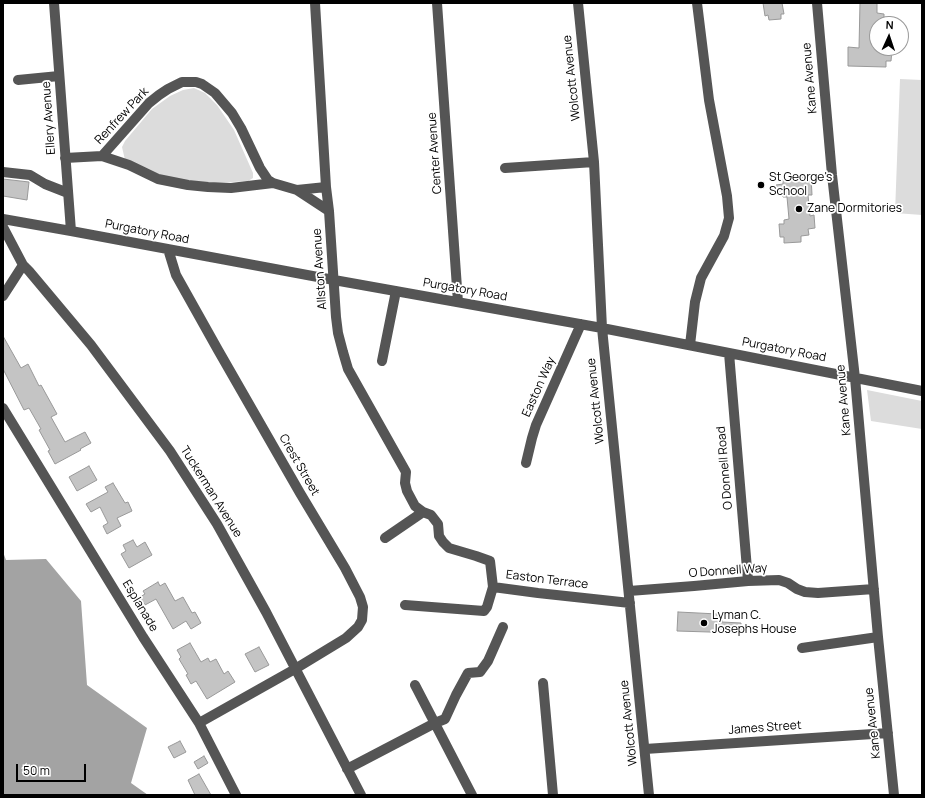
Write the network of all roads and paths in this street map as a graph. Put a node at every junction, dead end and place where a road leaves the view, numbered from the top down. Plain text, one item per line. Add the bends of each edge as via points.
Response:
1 (54, 3) edge
2 (315, 3) edge
3 (437, 3) edge
4 (578, 3) edge
5 (697, 3) edge
6 (816, 3) edge
7 (59, 76) junction
8 (18, 80) dead end
9 (102, 156) junction
10 (65, 158) junction
11 (594, 162) junction
12 (505, 168) dead end
13 (3, 172) edge
14 (273, 183) junction
15 (326, 187) junction
16 (297, 190) junction
17 (68, 193) junction
18 (329, 211) junction
19 (3, 219) edge
20 (3, 227) edge
21 (71, 231) junction
22 (168, 249) junction
23 (23, 265) junction
24 (334, 280) junction
25 (396, 291) junction
26 (3, 296) edge
27 (458, 302) junction
28 (581, 324) junction
29 (602, 328) junction
30 (690, 345) junction
31 (728, 353) junction
32 (382, 360) dead end
33 (855, 378) junction
34 (922, 391) edge
35 (3, 408) edge
36 (526, 463) dead end
37 (423, 512) junction
38 (385, 538) dead end
39 (748, 581) junction
40 (493, 587) junction
41 (874, 589) junction
42 (629, 591) junction
43 (630, 603) junction
44 (405, 605) dead end
45 (503, 627) dead end
46 (878, 637) junction
47 (802, 648) dead end
48 (295, 669) junction
49 (543, 684) dead end
50 (415, 685) dead end
51 (199, 723) junction
52 (435, 723) junction
53 (888, 733) junction
54 (645, 749) junction
55 (347, 769) junction
56 (236, 795) edge
57 (361, 795) edge
58 (472, 795) edge
59 (553, 795) edge
60 (649, 795) edge
61 (894, 795) edge

1 - 7 street, Ellery Avenue
2 - 15 street, Allston Avenue
3 - 27 street, Center Avenue
4 - 11 street, Wolcott Avenue
5 - 30 street via 709,100 729,218 724,236 701,278 695,302
6 - 33 street, Kane Avenue
7 - 8 street
7 - 10 street, Ellery Avenue
9 - 10 street, Renfrew Park
9 - 14 street, Renfrew Park via 158,179 188,184 231,188
9 - 14 street, Renfrew Park via 159,95 182,82 196,82 215,93 232,113 260,168
10 - 17 street, Ellery Avenue
11 - 12 street
11 - 29 street, Wolcott Avenue
13 - 17 street via 30,175
14 - 16 street, Renfrew Park
15 - 16 street, Renfrew Park
15 - 18 street, Allston Avenue
16 - 18 street, Renfrew Park
17 - 21 street, Ellery Avenue
18 - 24 street, Allston Avenue
19 - 21 street, Purgatory Road
20 - 23 street, Tuckerman Avenue
21 - 22 street, Purgatory Road
22 - 24 street, Purgatory Road
22 - 48 street, Crest Street via 176,274 360,597 363,607 362,620 358,627 346,638
23 - 26 street
23 - 48 street, Tuckerman Avenue via 91,344 170,451 217,524
24 - 25 street, Purgatory Road
24 - 37 street, Allston Avenue via 338,333 348,369 406,472 405,483 410,498
25 - 27 street, Purgatory Road
25 - 32 street
27 - 28 street, Purgatory Road
28 - 29 street, Purgatory Road
28 - 36 street, Easton Way via 536,425
29 - 30 street, Purgatory Road
29 - 42 street, Wolcott Avenue
30 - 31 street, Purgatory Road
31 - 33 street, Purgatory Road
31 - 39 street, O Donnell Road
33 - 34 street, Purgatory Road
33 - 41 street, Kane Avenue
35 - 51 street, Esplanade via 143,637
37 - 38 street
37 - 40 street, Allston Avenue via 431,515 438,524 439,536 449,548 490,561
39 - 41 street, O Donnell Way via 779,580 805,592 818,593
39 - 42 street, O Donnell Way
40 - 43 street, Easton Terrace
40 - 44 street, Easton Terrace via 484,611
41 - 46 street, Kane Avenue
42 - 43 street, Wolcott Avenue
43 - 54 street, Wolcott Avenue
45 - 52 street via 488,661 480,672 468,674 445,719
46 - 47 street
46 - 53 street, Kane Avenue
48 - 51 street
48 - 55 street, Tuckerman Avenue
49 - 59 street
50 - 52 street
51 - 56 street, Esplanade
52 - 55 street
52 - 58 street
53 - 54 street, James Street
53 - 61 street, Kane Avenue
54 - 60 street, Wolcott Avenue
55 - 57 street, Tuckerman Avenue

